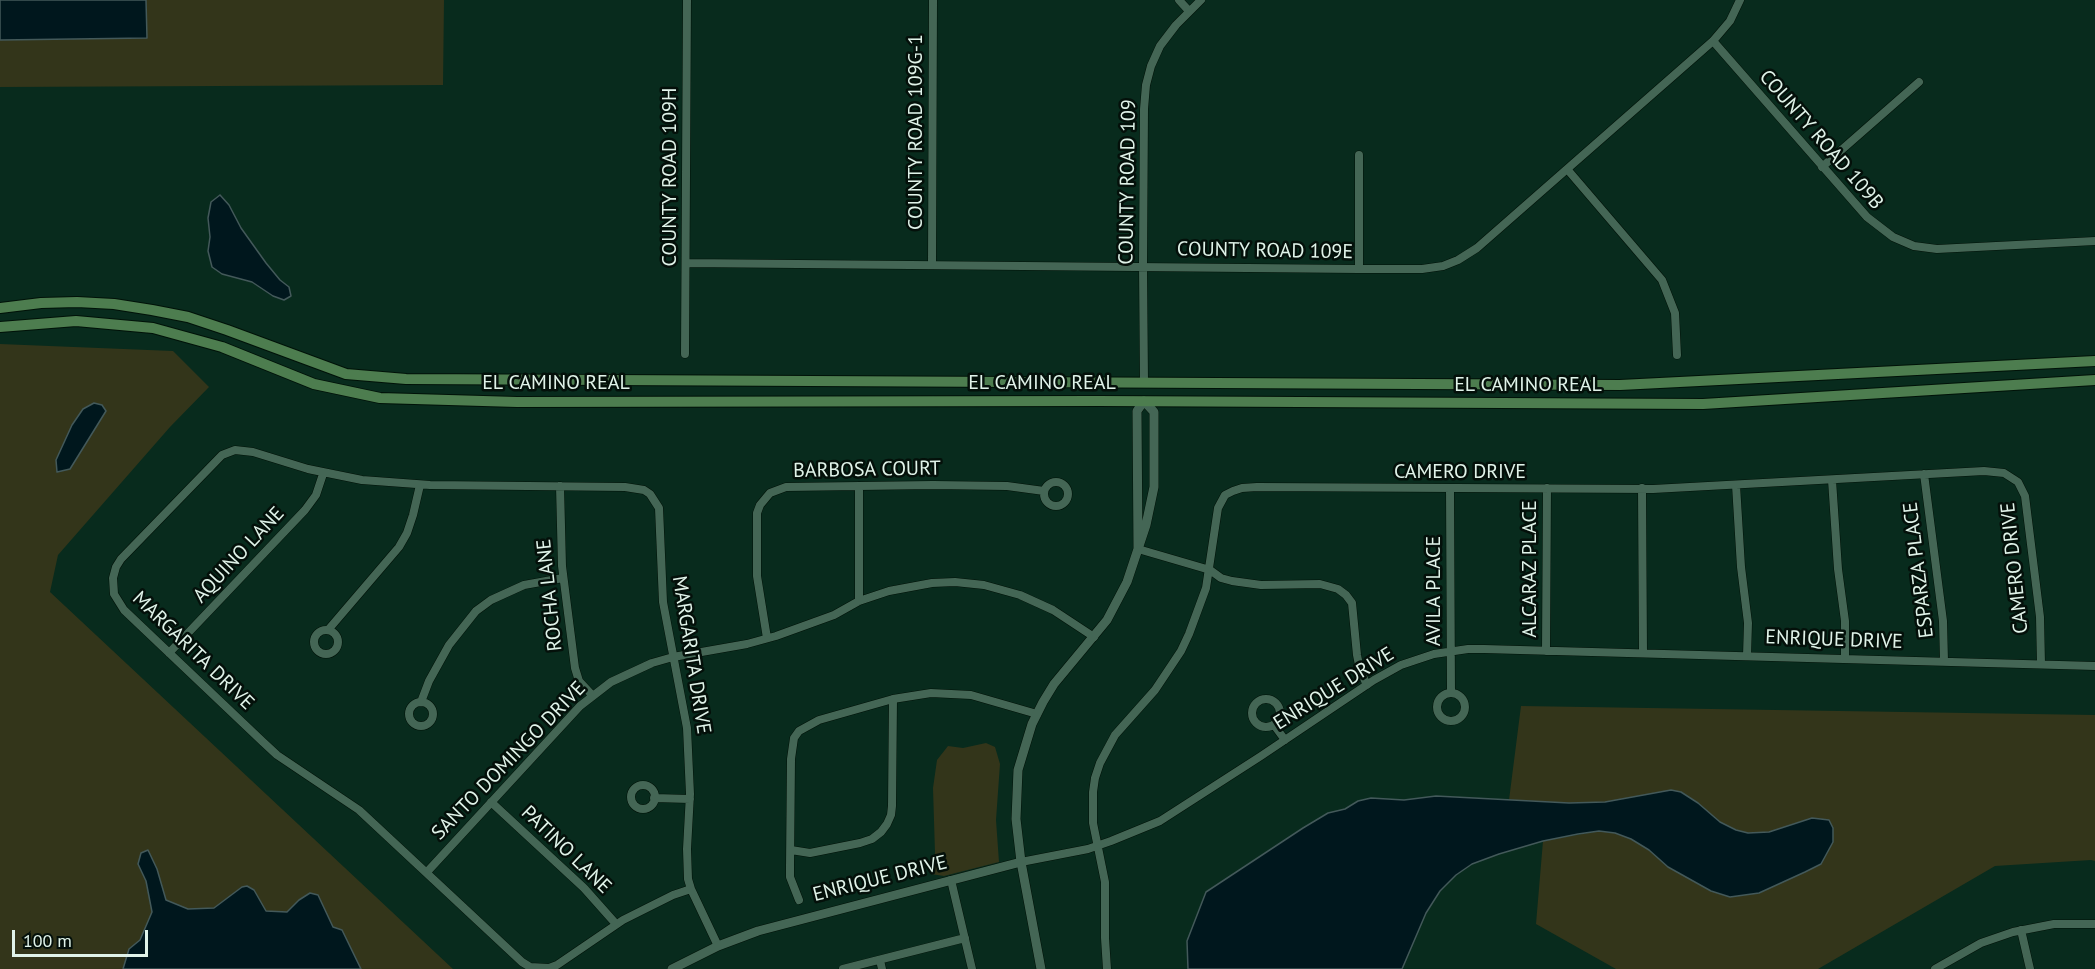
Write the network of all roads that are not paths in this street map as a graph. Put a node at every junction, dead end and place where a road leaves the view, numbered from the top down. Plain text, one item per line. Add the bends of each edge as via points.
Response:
1 (687, 0) edge
2 (933, 0) edge
3 (1179, 0) edge
4 (1201, 0) edge
5 (1740, 0) edge
6 (1189, 11) junction
7 (1713, 41) junction
8 (1919, 82) dead end
9 (1359, 155) dead end
10 (1822, 166) junction
11 (1567, 170) junction
12 (2095, 241) edge
13 (686, 263) junction
14 (932, 265) junction
15 (1143, 266) junction
16 (1359, 269) junction
17 (0, 308) edge
18 (0, 327) edge
19 (685, 354) dead end
20 (1677, 355) dead end
21 (2095, 361) edge
22 (2095, 380) edge
23 (1144, 382) junction
24 (1144, 401) junction
25 (323, 474) junction
26 (1924, 474) junction
27 (1832, 480) junction
28 (420, 484) junction
29 (1736, 485) junction
30 (560, 486) junction
31 (859, 486) junction
32 (1450, 488) junction
33 (1547, 488) junction
34 (1642, 489) junction
35 (1044, 491) dead end
36 (1138, 549) junction
37 (1210, 570) junction
38 (563, 578) junction
39 (860, 601) junction
40 (328, 630) dead end
41 (1094, 637) junction
42 (767, 638) junction
43 (1451, 651) junction
44 (1546, 651) junction
45 (170, 653) junction
46 (1642, 653) junction
47 (1747, 656) junction
48 (673, 657) junction
49 (1845, 658) junction
50 (1944, 661) junction
51 (2041, 664) junction
52 (2095, 666) edge
53 (1367, 685) junction
54 (1451, 693) dead end
55 (592, 695) junction
56 (893, 699) junction
57 (421, 702) dead end
58 (1037, 714) junction
59 (1274, 725) dead end
60 (1285, 740) junction
61 (654, 798) dead end
62 (690, 799) junction
63 (491, 802) junction
64 (1098, 846) junction
65 (790, 850) junction
66 (1021, 862) junction
67 (427, 872) junction
68 (951, 880) junction
69 (691, 889) junction
70 (800, 900) dead end
71 (616, 924) junction
72 (2095, 924) edge
73 (2021, 930) junction
74 (965, 938) junction
75 (718, 946) junction
76 (880, 960) junction
77 (672, 969) edge
78 (843, 969) edge
79 (882, 969) edge
80 (972, 969) edge
81 (1041, 969) edge
82 (1107, 969) edge
83 (1935, 969) edge
84 (2030, 969) edge

1 - 13 street, COUNTY ROAD 109H
2 - 14 street, COUNTY ROAD 109G-1
3 - 6 street
4 - 6 street, COUNTY ROAD 109
5 - 7 street, COUNTY ROAD 109E via 1730,21
6 - 15 street, COUNTY ROAD 109 via 1160,46 1146,85
7 - 10 street, COUNTY ROAD 109B
7 - 11 street, COUNTY ROAD 109E
8 - 10 street
9 - 16 street
10 - 12 street, COUNTY ROAD 109B via 1874,225 1914,246 1945,249
11 - 16 street, COUNTY ROAD 109E via 1458,260 1433,268
11 - 20 street via 1662,280 1675,313
13 - 14 street, COUNTY ROAD 109E
13 - 19 street, COUNTY ROAD 109H
14 - 15 street, COUNTY ROAD 109E
15 - 16 street, COUNTY ROAD 109E
15 - 23 street, COUNTY ROAD 109
17 - 23 main road, EL CAMINO REAL via 77,302 152,310 188,317 346,374 406,379
18 - 24 main road, EL CAMINO REAL via 76,321 153,328 222,347 314,384 380,398 517,402
21 - 23 main road, EL CAMINO REAL via 1620,385
22 - 24 main road, EL CAMINO REAL via 1703,404
23 - 24 main road
24 - 36 street via 1137,411
24 - 36 street via 1154,412 1154,488
25 - 28 street, MARGARITA DRIVE
25 - 45 street, AQUINO LANE via 316,495 305,510
25 - 45 street, MARGARITA DRIVE via 253,452 228,452 121,559 112,578 117,601
26 - 27 street, CAMERO DRIVE
26 - 50 street, ESPARZA PLACE via 1943,621
26 - 51 street, CAMERO DRIVE via 1997,471 2012,477 2022,488 2040,617
27 - 29 street, CAMERO DRIVE
27 - 49 street
28 - 30 street, MARGARITA DRIVE
28 - 40 street via 407,533 399,547
29 - 34 street, CAMERO DRIVE
29 - 47 street via 1748,623
30 - 38 street, ROCHA LANE
30 - 48 street, MARGARITA DRIVE via 635,487 656,500 663,602
31 - 35 street, BARBOSA COURT via 1007,486
31 - 39 street
31 - 42 street, BARBOSA COURT via 786,487 770,493 760,504 757,576
32 - 33 street, CAMERO DRIVE
32 - 37 street, CAMERO DRIVE via 1257,487 1233,491 1225,495 1218,508
32 - 43 street, AVILA PLACE
33 - 34 street, CAMERO DRIVE
33 - 44 street, ALCARAZ PLACE
34 - 46 street
36 - 37 street
36 - 41 street via 1118,603
37 - 53 street via 1221,578 1246,584 1320,584 1346,595 1354,610 1357,655
37 - 64 street, CAMERO DRIVE via 1199,610 1180,651 1155,690 1122,725 1100,763 1092,807
38 - 55 street, ROCHA LANE via 577,675
38 - 57 street via 524,585 476,611 449,645
39 - 41 street, SANTO DOMINGO DRIVE via 932,583 984,585 1053,610
39 - 42 street, SANTO DOMINGO DRIVE via 834,615
41 - 58 street via 1054,684
42 - 48 street, SANTO DOMINGO DRIVE
43 - 44 street, ENRIQUE DRIVE
43 - 53 street, ENRIQUE DRIVE via 1408,663
43 - 54 street, AVILA PLACE
44 - 46 street, ENRIQUE DRIVE
45 - 67 street, MARGARITA DRIVE via 278,755 359,810
46 - 47 street, ENRIQUE DRIVE
47 - 49 street, ENRIQUE DRIVE
48 - 55 street, SANTO DOMINGO DRIVE via 633,671
48 - 62 street, MARGARITA DRIVE via 687,728
49 - 50 street, ENRIQUE DRIVE
50 - 51 street, ENRIQUE DRIVE
51 - 52 street, ENRIQUE DRIVE
53 - 60 street, ENRIQUE DRIVE
55 - 63 street, SANTO DOMINGO DRIVE
56 - 58 street via 954,693
56 - 65 street via 819,720 799,731 790,759
56 - 65 street via 892,806 887,825 872,839 860,843 810,853
58 - 66 street via 1018,770 1016,819
59 - 60 street
60 - 64 street, ENRIQUE DRIVE via 1179,810
61 - 62 street
62 - 69 street, MARGARITA DRIVE via 687,864
63 - 67 street, SANTO DOMINGO DRIVE
63 - 71 street, PATINO LANE via 584,888
64 - 66 street, ENRIQUE DRIVE
64 - 82 street, CAMERO DRIVE via 1105,882
65 - 70 street via 790,876
66 - 68 street, ENRIQUE DRIVE
66 - 81 street
67 - 71 street, MARGARITA DRIVE via 530,967 557,965
68 - 74 street
68 - 75 street, ENRIQUE DRIVE via 789,922
69 - 71 street, MARGARITA DRIVE
69 - 75 street, MARGARITA DRIVE
72 - 73 street via 2054,924
73 - 83 street via 1981,943
73 - 84 street
74 - 76 street
74 - 80 street
75 - 77 street, ENRIQUE DRIVE
76 - 78 street
76 - 79 street

